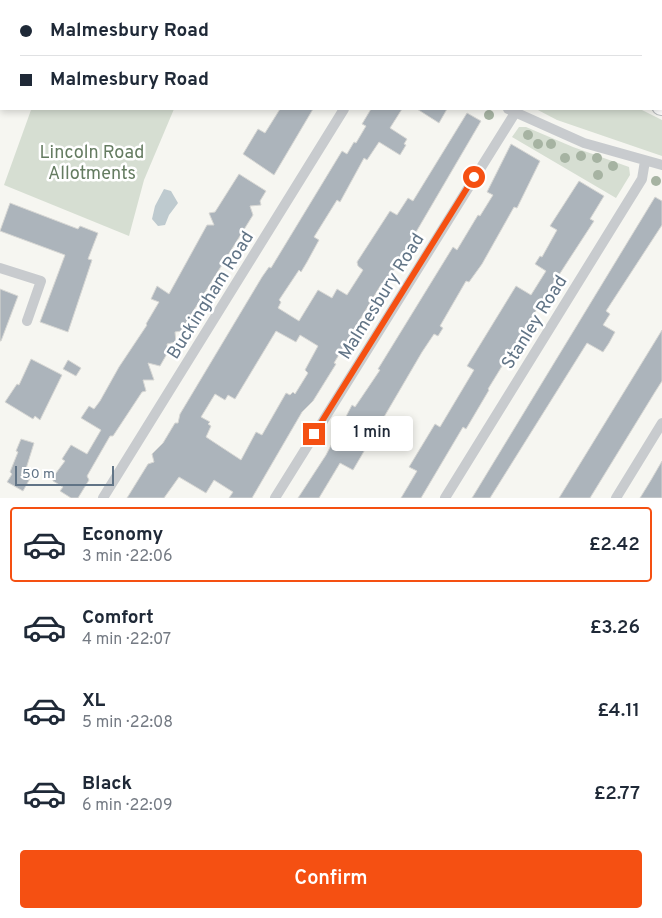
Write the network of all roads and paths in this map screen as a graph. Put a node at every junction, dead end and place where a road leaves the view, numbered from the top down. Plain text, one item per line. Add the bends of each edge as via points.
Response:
1 (343, 110) edge
2 (511, 111) edge
3 (645, 161) junction
4 (662, 165) edge
5 (0, 268) edge
6 (27, 321) dead end
7 (662, 423) edge
8 (104, 498) edge
9 (275, 498) edge
10 (445, 498) edge
11 (616, 498) edge

1 - 8 street, Buckingham Road
2 - 3 street via 584,142
2 - 9 street, Malmesbury Road
3 - 4 street
3 - 10 street, Stanley Road via 642,179
5 - 6 street via 41,281
7 - 11 street

